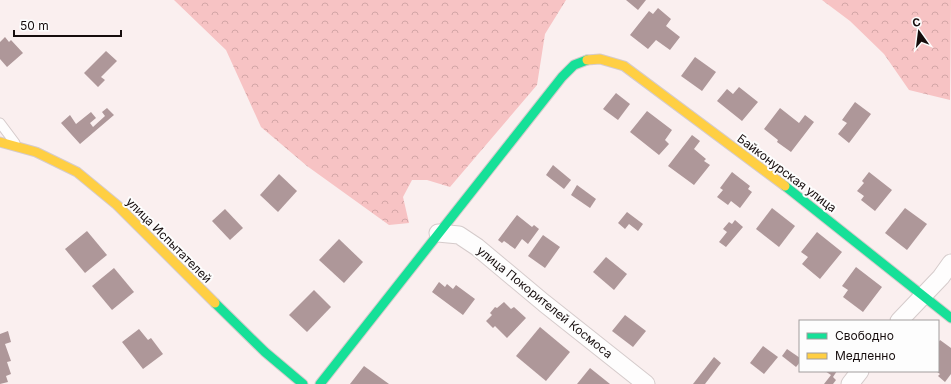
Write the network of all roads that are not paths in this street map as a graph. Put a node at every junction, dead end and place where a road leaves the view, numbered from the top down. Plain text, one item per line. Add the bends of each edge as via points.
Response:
1 (0, 123) edge
2 (0, 142) edge
3 (18, 147) junction
4 (438, 233) junction
5 (951, 263) edge
6 (922, 296) junction
7 (951, 318) edge
8 (900, 320) edge
9 (859, 372) edge
10 (303, 384) edge
11 (320, 384) edge
12 (646, 384) edge
13 (850, 384) edge

1 - 3 lane
2 - 3 street, улица Испытателей
3 - 10 street, улица Испытателей via 36,152 77,172 117,205 265,352
4 - 6 street, Байконурская улица via 562,77 575,64 602,58 624,66 802,199
4 - 11 street
4 - 12 street, улица Покорителей Космоса via 459,236 477,247
5 - 6 street
6 - 7 street, Байконурская улица
6 - 8 street
9 - 13 street

